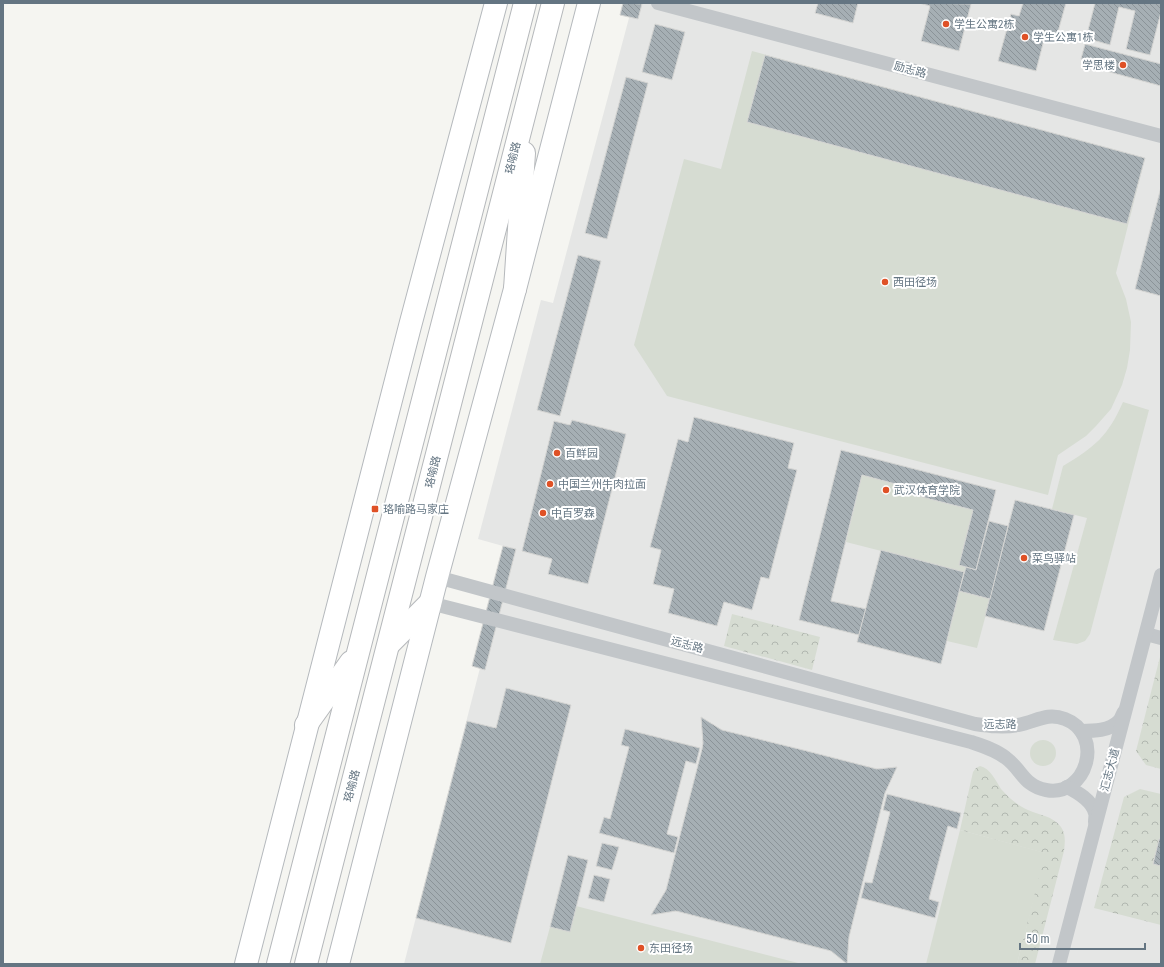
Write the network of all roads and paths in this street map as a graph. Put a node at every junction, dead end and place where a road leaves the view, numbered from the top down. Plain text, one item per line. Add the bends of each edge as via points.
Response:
1 (496, 3) edge
2 (525, 3) edge
3 (553, 3) edge
4 (589, 3) edge
5 (658, 3) edge
6 (528, 98) junction
7 (1161, 136) edge
8 (515, 289) junction
9 (1161, 575) edge
10 (437, 577) junction
11 (430, 603) junction
12 (1146, 634) junction
13 (1161, 638) edge
14 (389, 644) junction
15 (359, 651) junction
16 (1127, 706) junction
17 (306, 725) junction
18 (1081, 731) junction
19 (1067, 787) junction
20 (1094, 831) junction
21 (246, 964) edge
22 (278, 964) edge
23 (306, 964) edge
24 (338, 964) edge
25 (1059, 964) edge

1 - 17 main road
2 - 15 main road
3 - 6 main road, 珞喻路
4 - 8 main road
5 - 7 street, 励志路
6 - 8 main road
6 - 14 main road, 珞喻路
8 - 10 main road
9 - 12 street, 汇志大道
10 - 11 main road
10 - 18 street, 远志路 via 976,724 1017,725 1054,717 1066,720
11 - 14 main road
11 - 19 street, 远志路 via 970,742 1007,759 1033,786 1048,790
11 - 24 main road
12 - 13 street
12 - 16 street, 汇志大道
14 - 23 main road, 珞喻路
15 - 17 main road
15 - 22 main road
16 - 18 street via 1119,721 1110,727
16 - 20 street, 汇志大道
17 - 21 main road
18 - 19 street via 1086,743 1087,762 1077,780
19 - 20 street via 1091,804 1095,813
20 - 25 street, 汇志大道

